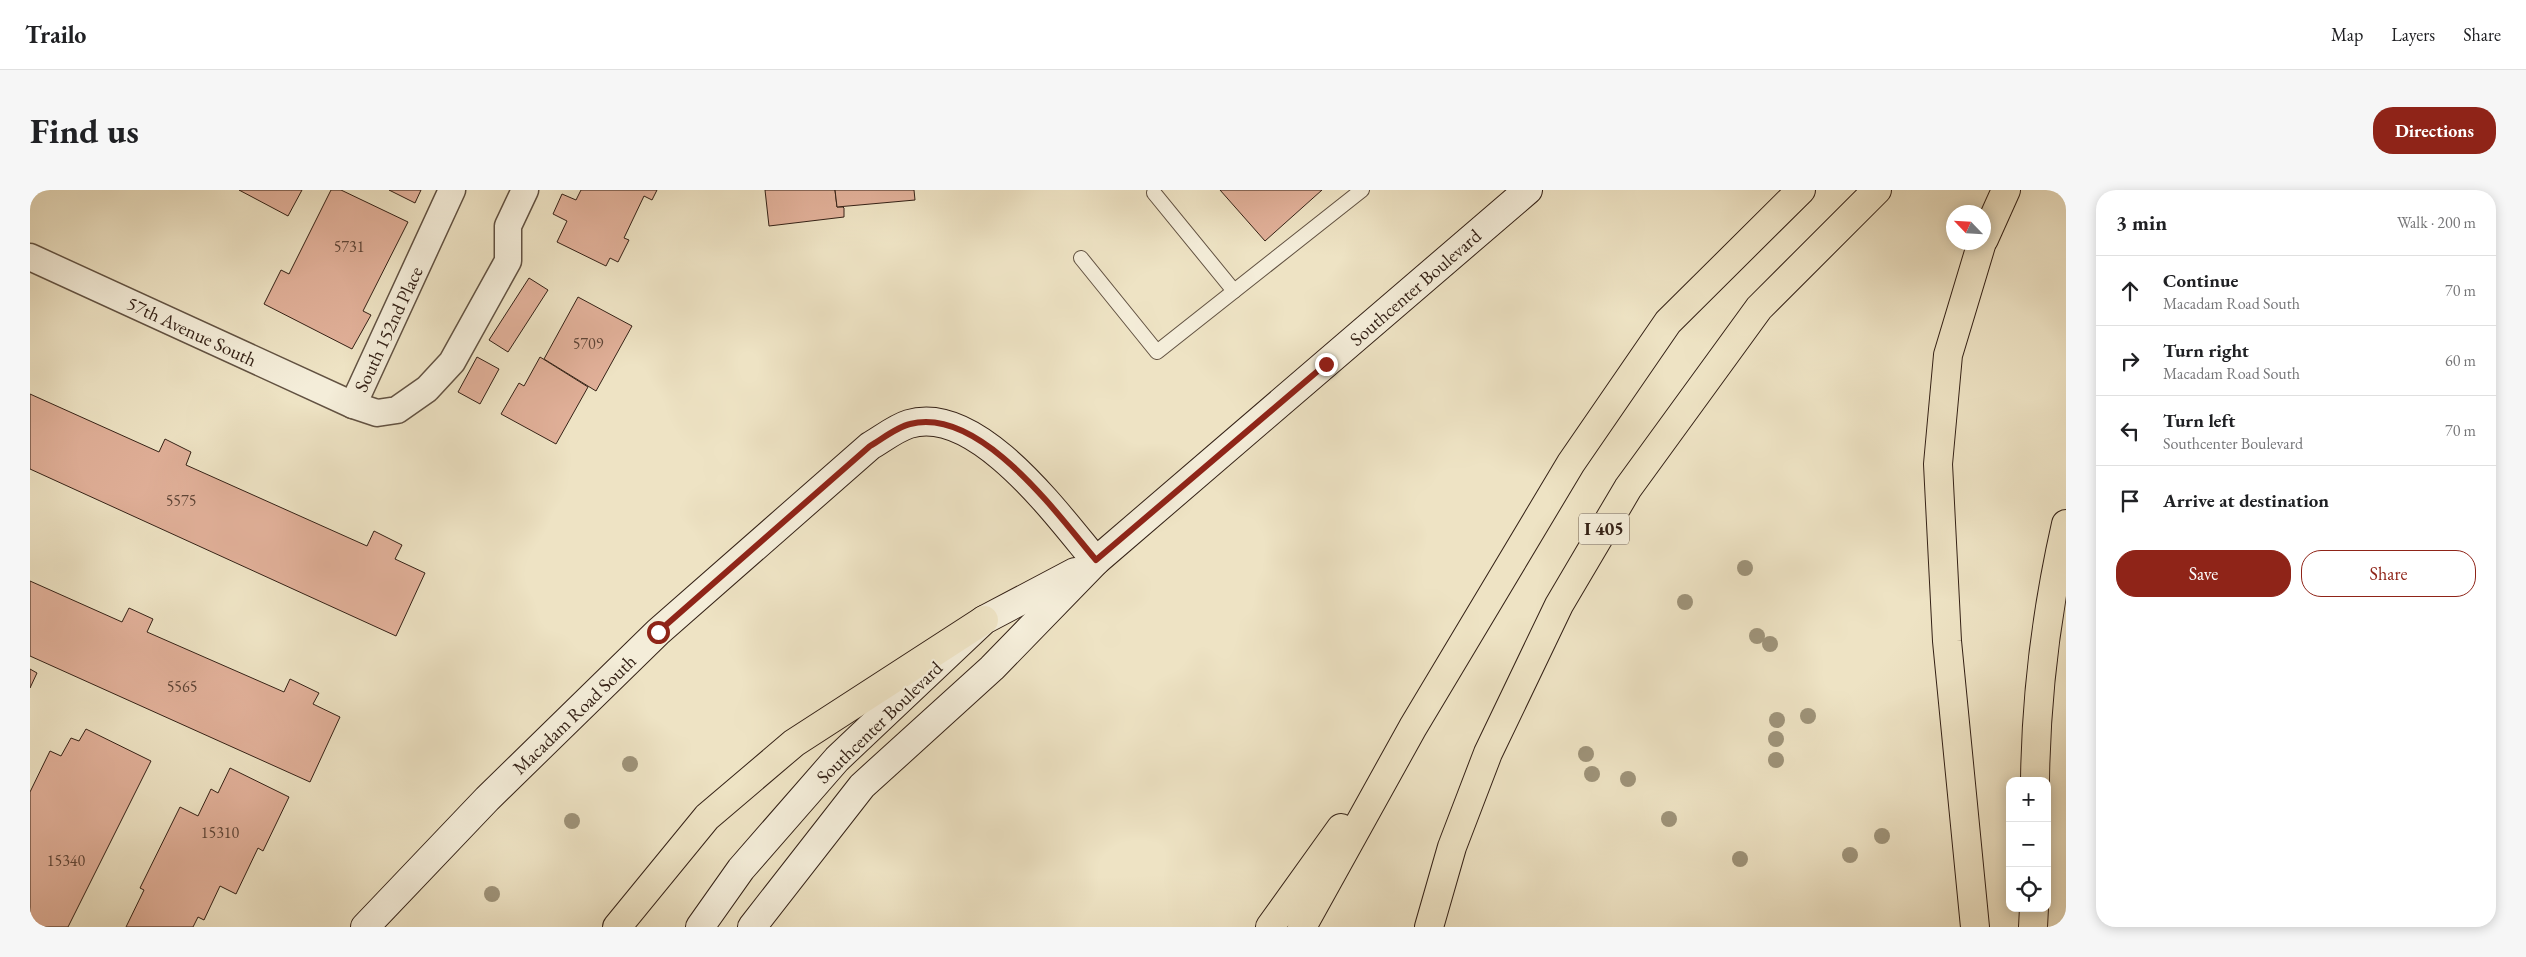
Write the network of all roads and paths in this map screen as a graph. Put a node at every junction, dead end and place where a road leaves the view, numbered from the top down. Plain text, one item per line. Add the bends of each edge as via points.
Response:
1 (452, 190) edge
2 (525, 190) edge
3 (1362, 190) edge
4 (1528, 190) edge
5 (1801, 190) edge
6 (1877, 190) edge
7 (2006, 190) edge
8 (1154, 193) dead end
9 (1991, 223) edge
10 (1980, 250) edge
11 (30, 257) edge
12 (1081, 258) dead end
13 (1234, 291) junction
14 (354, 405) junction
15 (2066, 524) edge
16 (1096, 560) junction
17 (984, 620) junction
18 (1413, 727) junction
19 (2035, 777) edge
20 (365, 927) edge
21 (617, 927) edge
22 (700, 927) edge
23 (752, 927) edge
24 (1270, 927) edge
25 (1302, 927) edge
26 (1429, 927) edge
27 (1975, 927) edge

1 - 14 street, South 152nd Place
2 - 14 street, South 152nd Place via 508,226 508,261 452,362 427,389 396,410 377,413
3 - 13 lane
4 - 16 main road, Southcenter Boulevard
5 - 18 highway via 1668,322 1571,463
6 - 26 highway, I 405 via 1760,308 1628,488 1559,605 1488,753 1452,847
7 - 9 highway
8 - 13 lane
10 - 27 highway via 1948,355 1938,464 1947,641
11 - 14 street, 57th Avenue South
12 - 13 lane via 1157,352
15 - 19 highway via 2045,638
16 - 17 main road, Southcenter Boulevard
16 - 20 main road, Macadam Road South via 1020,471 981,441 942,422 909,424 870,446 658,632 487,799
16 - 23 main road, Southcenter Boulevard via 992,668 862,786
17 - 21 highway via 794,743 707,817
17 - 22 main road, Southcenter Boulevard via 837,759 741,869
18 - 24 highway
18 - 25 highway

